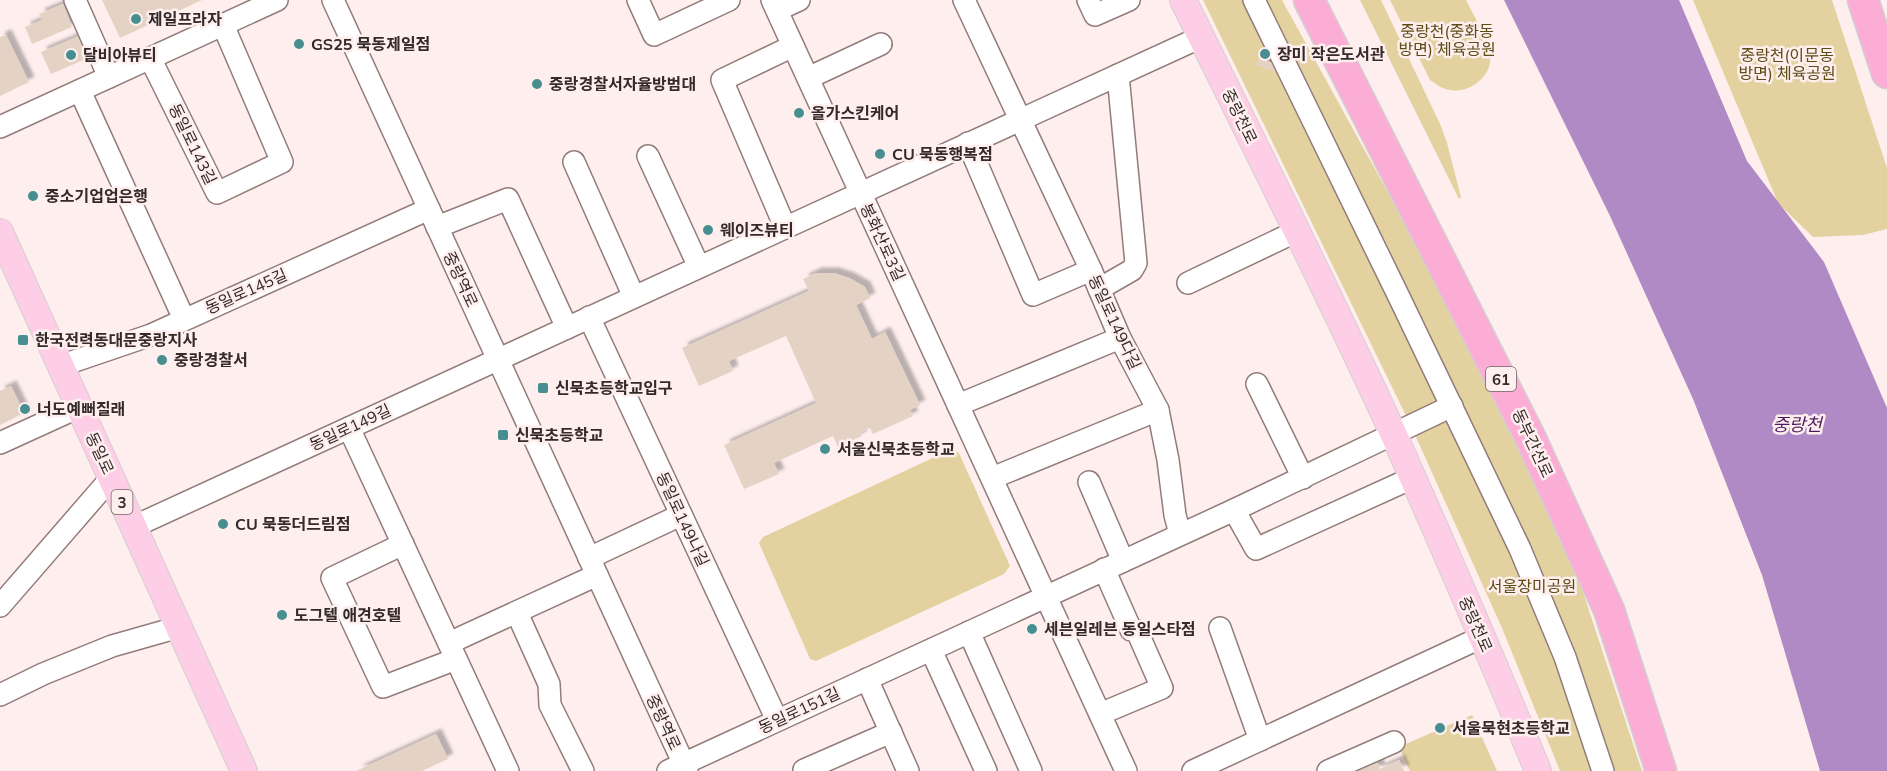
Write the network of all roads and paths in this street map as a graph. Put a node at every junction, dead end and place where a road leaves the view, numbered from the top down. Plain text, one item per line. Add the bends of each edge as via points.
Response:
1 (75, 0) edge
2 (277, 0) edge
3 (333, 0) edge
4 (638, 0) edge
5 (729, 0) edge
6 (799, 0) edge
7 (964, 0) edge
8 (1088, 0) edge
9 (1129, 0) edge
10 (1183, 0) edge
11 (1254, 0) edge
12 (1309, 0) edge
13 (1863, 0) edge
14 (774, 5) edge
15 (223, 25) junction
16 (1201, 36) junction
17 (881, 44) dead end
18 (793, 46) junction
19 (150, 58) junction
20 (1887, 73) edge
21 (1118, 75) junction
22 (109, 77) junction
23 (808, 78) junction
24 (80, 91) junction
25 (1020, 119) junction
26 (0, 127) edge
27 (968, 143) junction
28 (648, 156) dead end
29 (573, 162) dead end
30 (860, 193) junction
31 (433, 218) junction
32 (785, 227) junction
33 (1298, 231) junction
34 (0, 232) edge
35 (699, 267) junction
36 (1095, 279) junction
37 (1188, 283) dead end
38 (634, 297) junction
39 (589, 317) junction
40 (184, 320) junction
41 (567, 328) junction
42 (1120, 338) junction
43 (498, 360) junction
44 (60, 366) junction
45 (1257, 384) dead end
46 (958, 405) junction
47 (1452, 406) junction
48 (79, 407) junction
49 (1158, 411) junction
50 (349, 428) junction
51 (1393, 434) junction
52 (0, 443) edge
53 (1303, 477) junction
54 (111, 478) junction
55 (992, 478) junction
56 (1412, 478) junction
57 (1089, 482) dead end
58 (1234, 510) junction
59 (681, 514) junction
60 (133, 527) junction
61 (1180, 534) junction
62 (403, 544) junction
63 (1114, 565) junction
64 (593, 566) junction
65 (1046, 596) junction
66 (0, 606) edge
67 (517, 613) junction
68 (179, 627) junction
69 (1220, 628) dead end
70 (969, 632) junction
71 (1482, 637) junction
72 (931, 650) junction
73 (452, 651) junction
74 (867, 679) junction
75 (0, 695) edge
76 (1100, 714) junction
77 (777, 720) junction
78 (891, 732) junction
79 (1260, 740) junction
80 (1394, 742) dead end
81 (680, 769) edge
82 (804, 770) edge
83 (244, 771) edge
84 (508, 771) edge
85 (583, 771) edge
86 (909, 771) edge
87 (986, 771) edge
88 (1031, 771) edge
89 (1126, 771) edge
90 (1193, 771) edge
91 (1328, 771) edge
92 (1538, 771) edge
93 (1603, 771) edge
94 (1661, 771) edge

1 - 22 street
2 - 15 street
3 - 31 street, 중랑역로
4 - 5 street via 654,35
6 - 14 street
7 - 25 street
8 - 9 street via 1095,15
10 - 16 main road, 중랑천로
11 - 47 street
12 - 94 highway, 동부간선로 / 61 via 1506,388 1605,599
13 - 20 highway
14 - 18 street, 봉화산로3길
15 - 19 street
15 - 19 street, 동일로143길 via 282,162 217,193
16 - 21 street, 동일로149길
16 - 33 main road, 중랑천로
17 - 23 street
18 - 23 street, 봉화산로3길
18 - 32 street via 722,80
19 - 22 street
21 - 25 street, 동일로149길
21 - 36 street via 1136,263 1132,270
22 - 24 street
23 - 30 street, 봉화산로3길
24 - 26 street
24 - 40 street
25 - 27 street, 동일로149길
25 - 36 street, 동일로149다길
27 - 30 street, 동일로149길
27 - 36 street via 1033,295
28 - 35 street
29 - 38 street
30 - 32 street, 동일로149길
30 - 46 street, 봉화산로3길
31 - 40 street, 동일로145길
31 - 41 street via 508,199
31 - 43 street, 중랑역로
32 - 35 street, 동일로149길
33 - 37 street
33 - 51 main road, 중랑천로
34 - 44 main road, 동일로 / 3
35 - 38 street, 동일로149길
36 - 42 street, 동일로149다길
38 - 39 street, 동일로149길
39 - 41 street, 동일로149길
39 - 59 street, 동일로149나길
40 - 44 street, 동일로145길
41 - 43 street, 동일로149길
42 - 46 street
42 - 49 street, 동일로149다길
43 - 50 street, 동일로149길
43 - 64 street, 중랑역로
44 - 48 main road, 동일로 / 3
45 - 53 street
46 - 55 street, 봉화산로3길
47 - 51 street, 동일로151길
47 - 93 street via 1555,632
48 - 52 street
48 - 54 main road, 동일로 / 3
49 - 55 street
49 - 61 street, 동일로149다길
50 - 60 street, 동일로149길
50 - 62 street
51 - 53 street, 동일로151길
51 - 56 main road, 중랑천로
53 - 58 street, 동일로151길
54 - 60 main road, 동일로 / 3
54 - 66 street
55 - 65 street, 봉화산로3길
56 - 58 street via 1256,549
56 - 71 main road, 중랑천로
57 - 63 street
58 - 61 street, 동일로151길
59 - 64 street
59 - 77 street, 동일로149나길
60 - 68 main road, 동일로 / 3
61 - 63 street, 동일로151길
62 - 73 street
62 - 73 street via 332,578 383,687
63 - 65 street, 동일로151길
63 - 76 street via 1131,630 1137,631 1162,688
64 - 67 street
64 - 81 street, 중랑역로
65 - 70 street, 동일로151길
65 - 76 street, 봉화산로3길
67 - 73 street
67 - 85 street via 549,684 550,705
68 - 75 street via 112,646
68 - 83 main road, 동일로 / 3
69 - 79 street
70 - 72 street, 동일로151길
70 - 88 street
71 - 79 street
71 - 92 main road, 중랑천로
72 - 74 street, 동일로151길
72 - 87 street
73 - 84 street
74 - 77 street, 동일로151길
74 - 78 street
76 - 89 street, 봉화산로3길
77 - 81 street, 동일로151길
78 - 82 street
78 - 86 street
79 - 90 street
80 - 91 street

